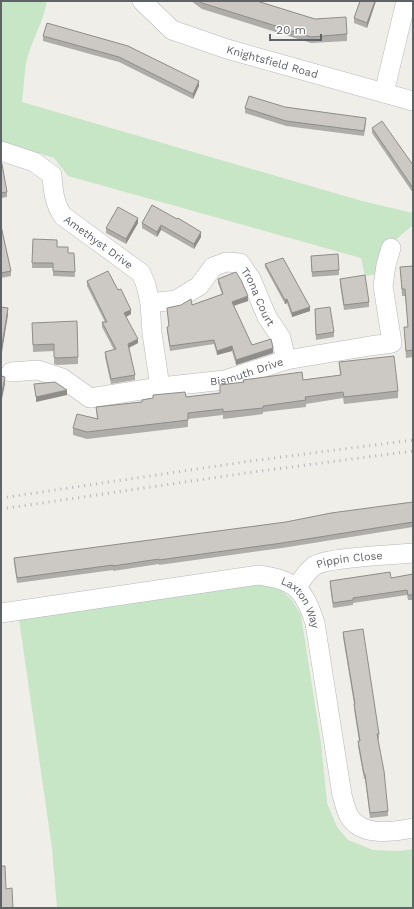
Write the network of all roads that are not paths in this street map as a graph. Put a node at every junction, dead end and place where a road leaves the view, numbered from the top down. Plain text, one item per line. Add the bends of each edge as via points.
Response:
1 (142, 1) edge
2 (406, 1) edge
3 (384, 93) junction
4 (413, 101) edge
5 (1, 151) edge
6 (391, 248) dead end
7 (150, 303) junction
8 (286, 360) junction
9 (6, 372) edge
10 (160, 388) junction
11 (413, 553) edge
12 (296, 588) junction
13 (1, 613) edge
14 (413, 828) edge

1 - 3 street, Knightsfield Road via 172,30 227,49
2 - 3 street
3 - 4 street, Knightsfield Road
5 - 7 street, Amethyst Drive via 34,162 52,175 54,198 63,216 141,273
6 - 8 street, Bismuth Drive via 383,286 392,343
7 - 8 street, Trona Court via 176,300 199,286 213,267 226,262 240,262 251,279 267,317 281,338
7 - 10 street, Amethyst Drive
8 - 10 street, Bismuth Drive via 225,380
9 - 10 street, Bismuth Drive via 38,370 62,378 90,398
11 - 12 street, Pippin Close via 319,564 309,571
12 - 13 street, Laxton Way via 278,578 259,575
12 - 14 street, Laxton Way via 305,598 314,623 342,795 350,817 363,829 397,831

